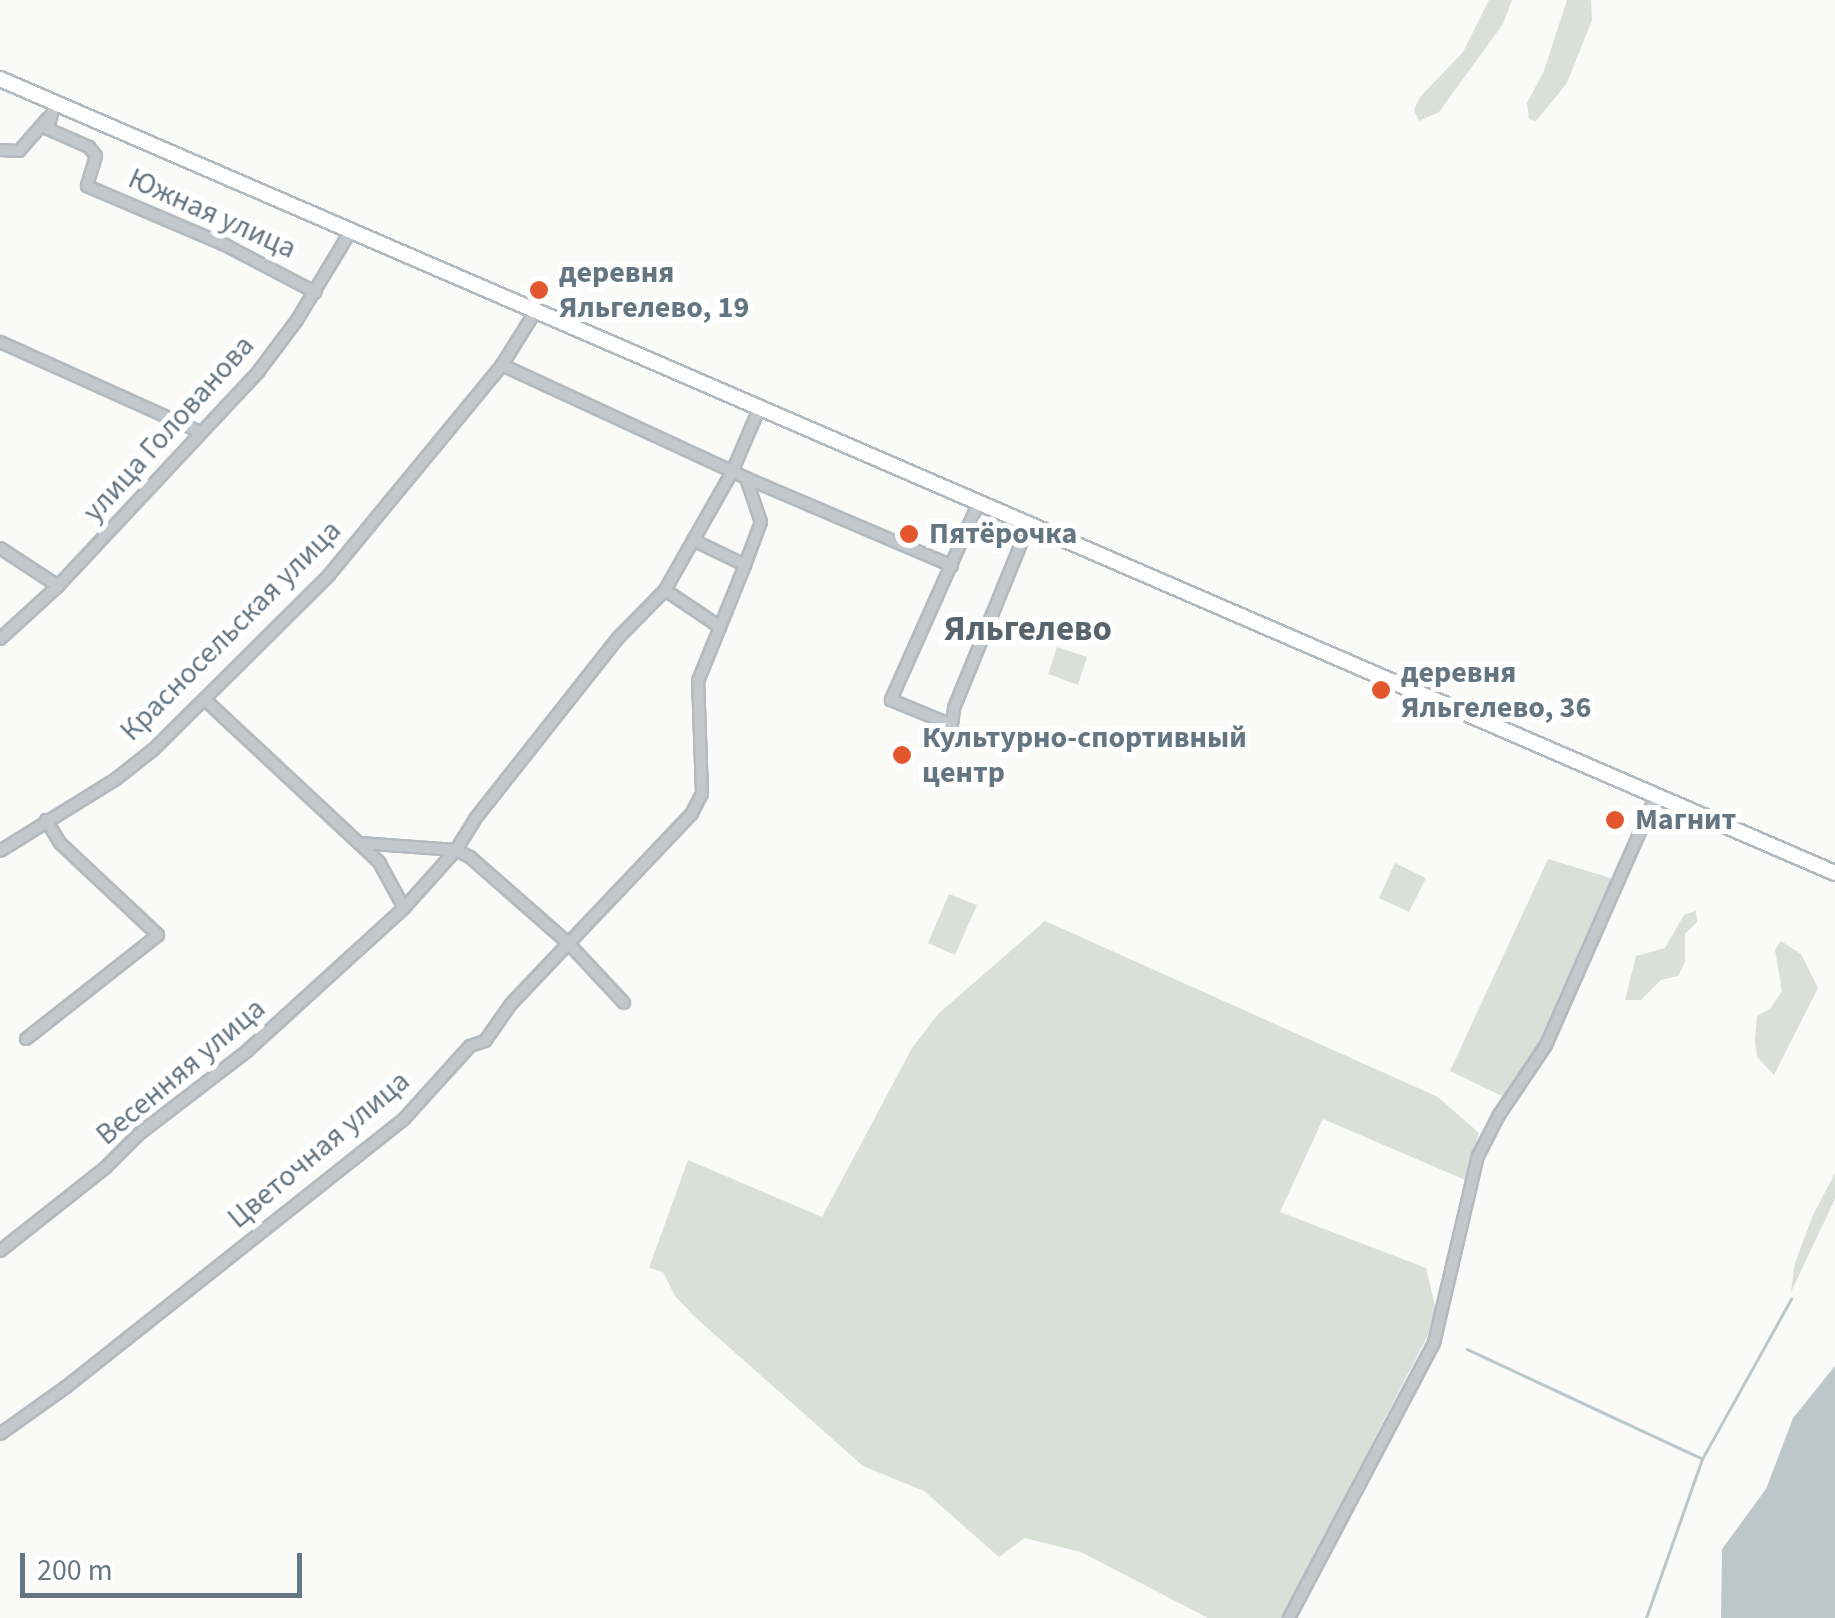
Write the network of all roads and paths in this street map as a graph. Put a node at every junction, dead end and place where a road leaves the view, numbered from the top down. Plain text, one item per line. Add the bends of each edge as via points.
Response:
1 (0, 80) edge
2 (52, 110) junction
3 (0, 150) edge
4 (350, 232) junction
5 (315, 292) junction
6 (535, 312) junction
7 (0, 342) edge
8 (502, 365) junction
9 (760, 409) junction
10 (198, 430) junction
11 (732, 472) junction
12 (746, 478) junction
13 (978, 502) junction
14 (1029, 524) junction
15 (693, 540) junction
16 (0, 548) edge
17 (745, 565) junction
18 (952, 566) junction
19 (58, 586) junction
20 (665, 590) junction
21 (720, 627) junction
22 (0, 639) edge
23 (205, 700) junction
24 (1656, 796) junction
25 (46, 820) junction
26 (358, 843) junction
27 (456, 850) junction
28 (0, 851) edge
29 (1835, 873) edge
30 (404, 908) junction
31 (570, 946) junction
32 (624, 1003) dead end
33 (26, 1040) dead end
34 (0, 1250) edge
35 (0, 1434) edge
36 (1289, 1618) edge

1 - 2 main road
2 - 3 street via 19,150
2 - 4 main road
2 - 5 street, Южная улица via 48,129 96,156 87,186
4 - 5 street, улица Голованова
4 - 6 main road
5 - 10 street, улица Голованова via 258,372
6 - 8 street, Красносельская улица
6 - 9 main road
7 - 10 street
8 - 11 street
8 - 23 street, Красносельская улица via 329,576
9 - 11 street, Весенняя улица
9 - 13 main road
10 - 19 street, улица Голованова
11 - 12 street
11 - 15 street, Весенняя улица
12 - 17 street, Цветочная улица via 761,522
12 - 18 street
13 - 14 main road
13 - 18 street
14 - 18 street via 952,725 891,700
14 - 24 main road
15 - 17 street
15 - 20 street, Весенняя улица
16 - 19 street
17 - 21 street, Цветочная улица
19 - 22 street, улица Голованова
20 - 21 street
20 - 27 street, Весенняя улица via 618,638
21 - 31 street, Цветочная улица via 698,681 702,794
23 - 25 street, Красносельская улица via 116,778
23 - 26 street
24 - 29 main road
24 - 36 street via 1546,1045 1478,1156 1434,1343
25 - 28 street, Красносельская улица
25 - 33 street via 60,843 158,935
26 - 27 street
26 - 30 street via 378,862
27 - 30 street, Весенняя улица
27 - 31 street
30 - 34 street, Весенняя улица via 246,1052
31 - 32 street
31 - 35 street, Цветочная улица via 404,1119

